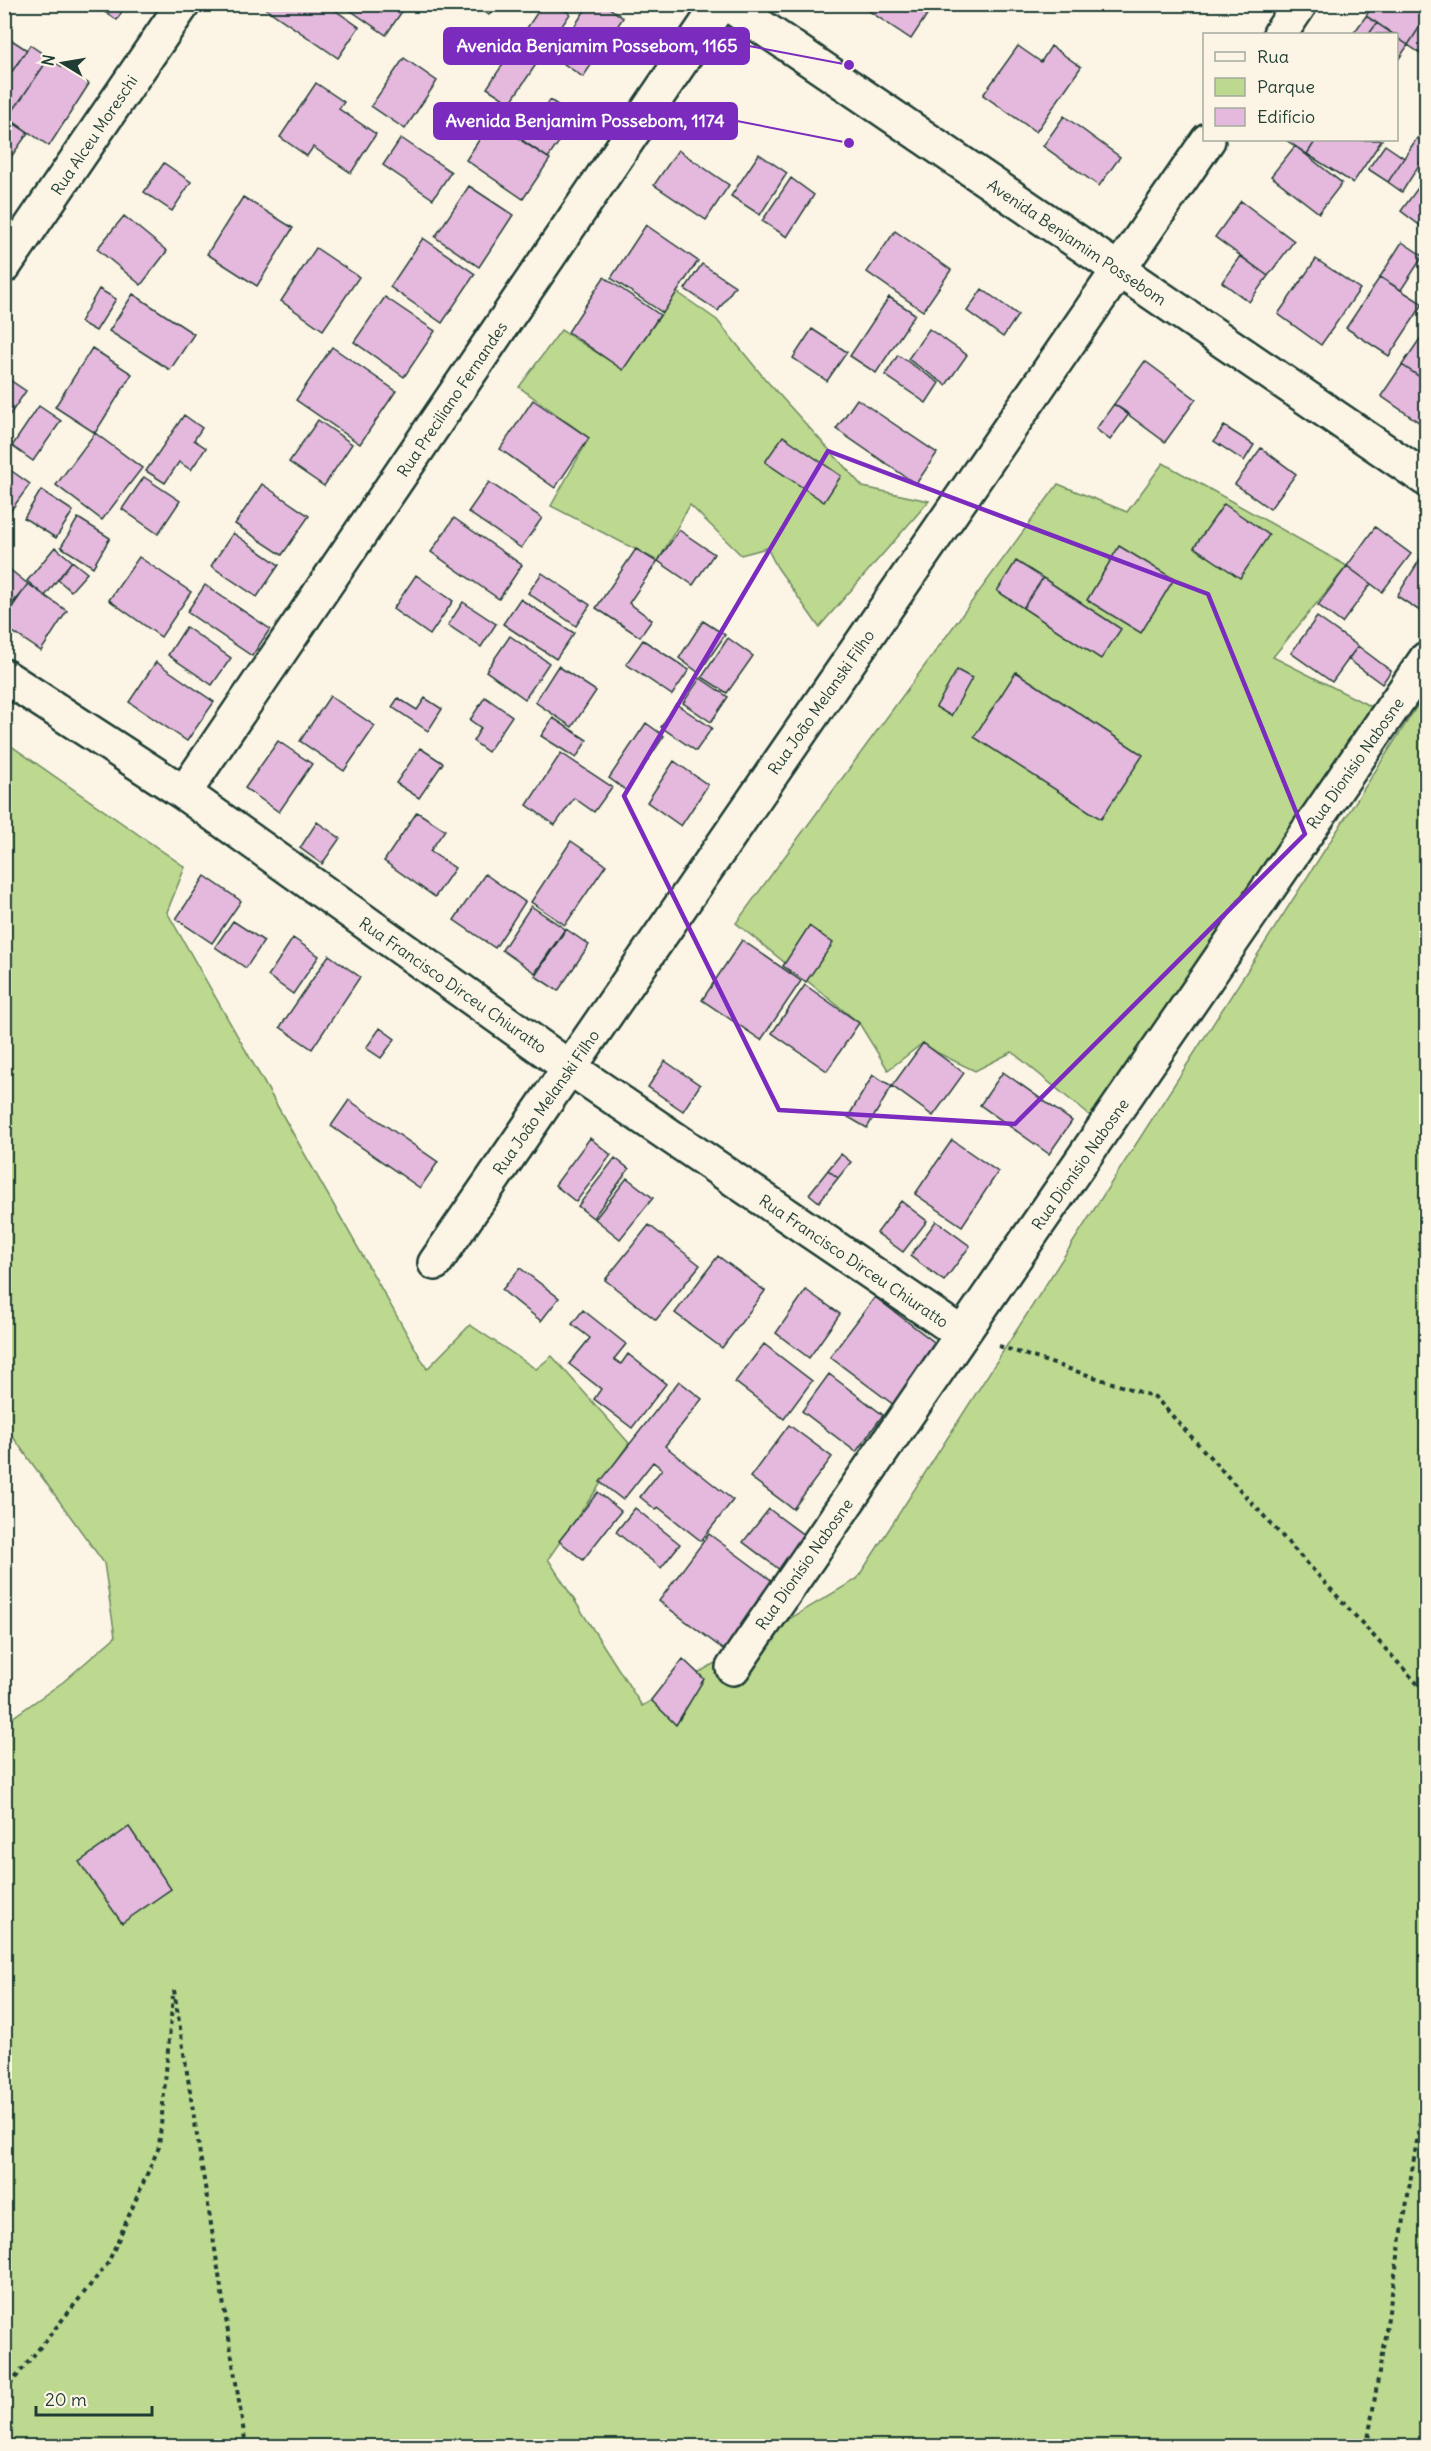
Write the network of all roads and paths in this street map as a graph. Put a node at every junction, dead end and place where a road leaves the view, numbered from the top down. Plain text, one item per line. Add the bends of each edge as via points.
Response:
1 (183, 4) edge
2 (720, 4) edge
3 (728, 4) edge
4 (1300, 4) edge
5 (1281, 33) edge
6 (1207, 141) edge
7 (4, 266) edge
8 (1118, 270) junction
9 (1426, 479) edge
10 (1426, 659) edge
11 (4, 676) edge
12 (184, 793) junction
13 (570, 1068) junction
14 (435, 1263) dead end
15 (962, 1334) junction
16 (733, 1668) dead end
17 (1426, 1709) edge
18 (1426, 2085) edge
19 (4, 2392) edge
20 (246, 2446) edge
21 (1367, 2446) edge

1 - 7 street, Rua Alceu Moreschi
2 - 12 street, Rua Preciliano Fernandes
3 - 8 street, Avenida Benjamim Possebom
4 - 5 street
6 - 8 street, Rua João Melanski Filho
8 - 9 street, Avenida Benjamim Possebom
8 - 13 street, Rua João Melanski Filho
10 - 15 street, Rua Dionísio Nabosne
11 - 12 street, Rua Francisco Dirceu Chiuratto
12 - 13 street, Rua Francisco Dirceu Chiuratto
13 - 14 street, Rua João Melanski Filho
13 - 15 street, Rua Francisco Dirceu Chiuratto
15 - 16 street, Rua Dionísio Nabosne
15 - 17 path via 1155,1397 1424,1690
18 - 21 path
19 - 20 path via 108,2263 159,2147 174,1990

